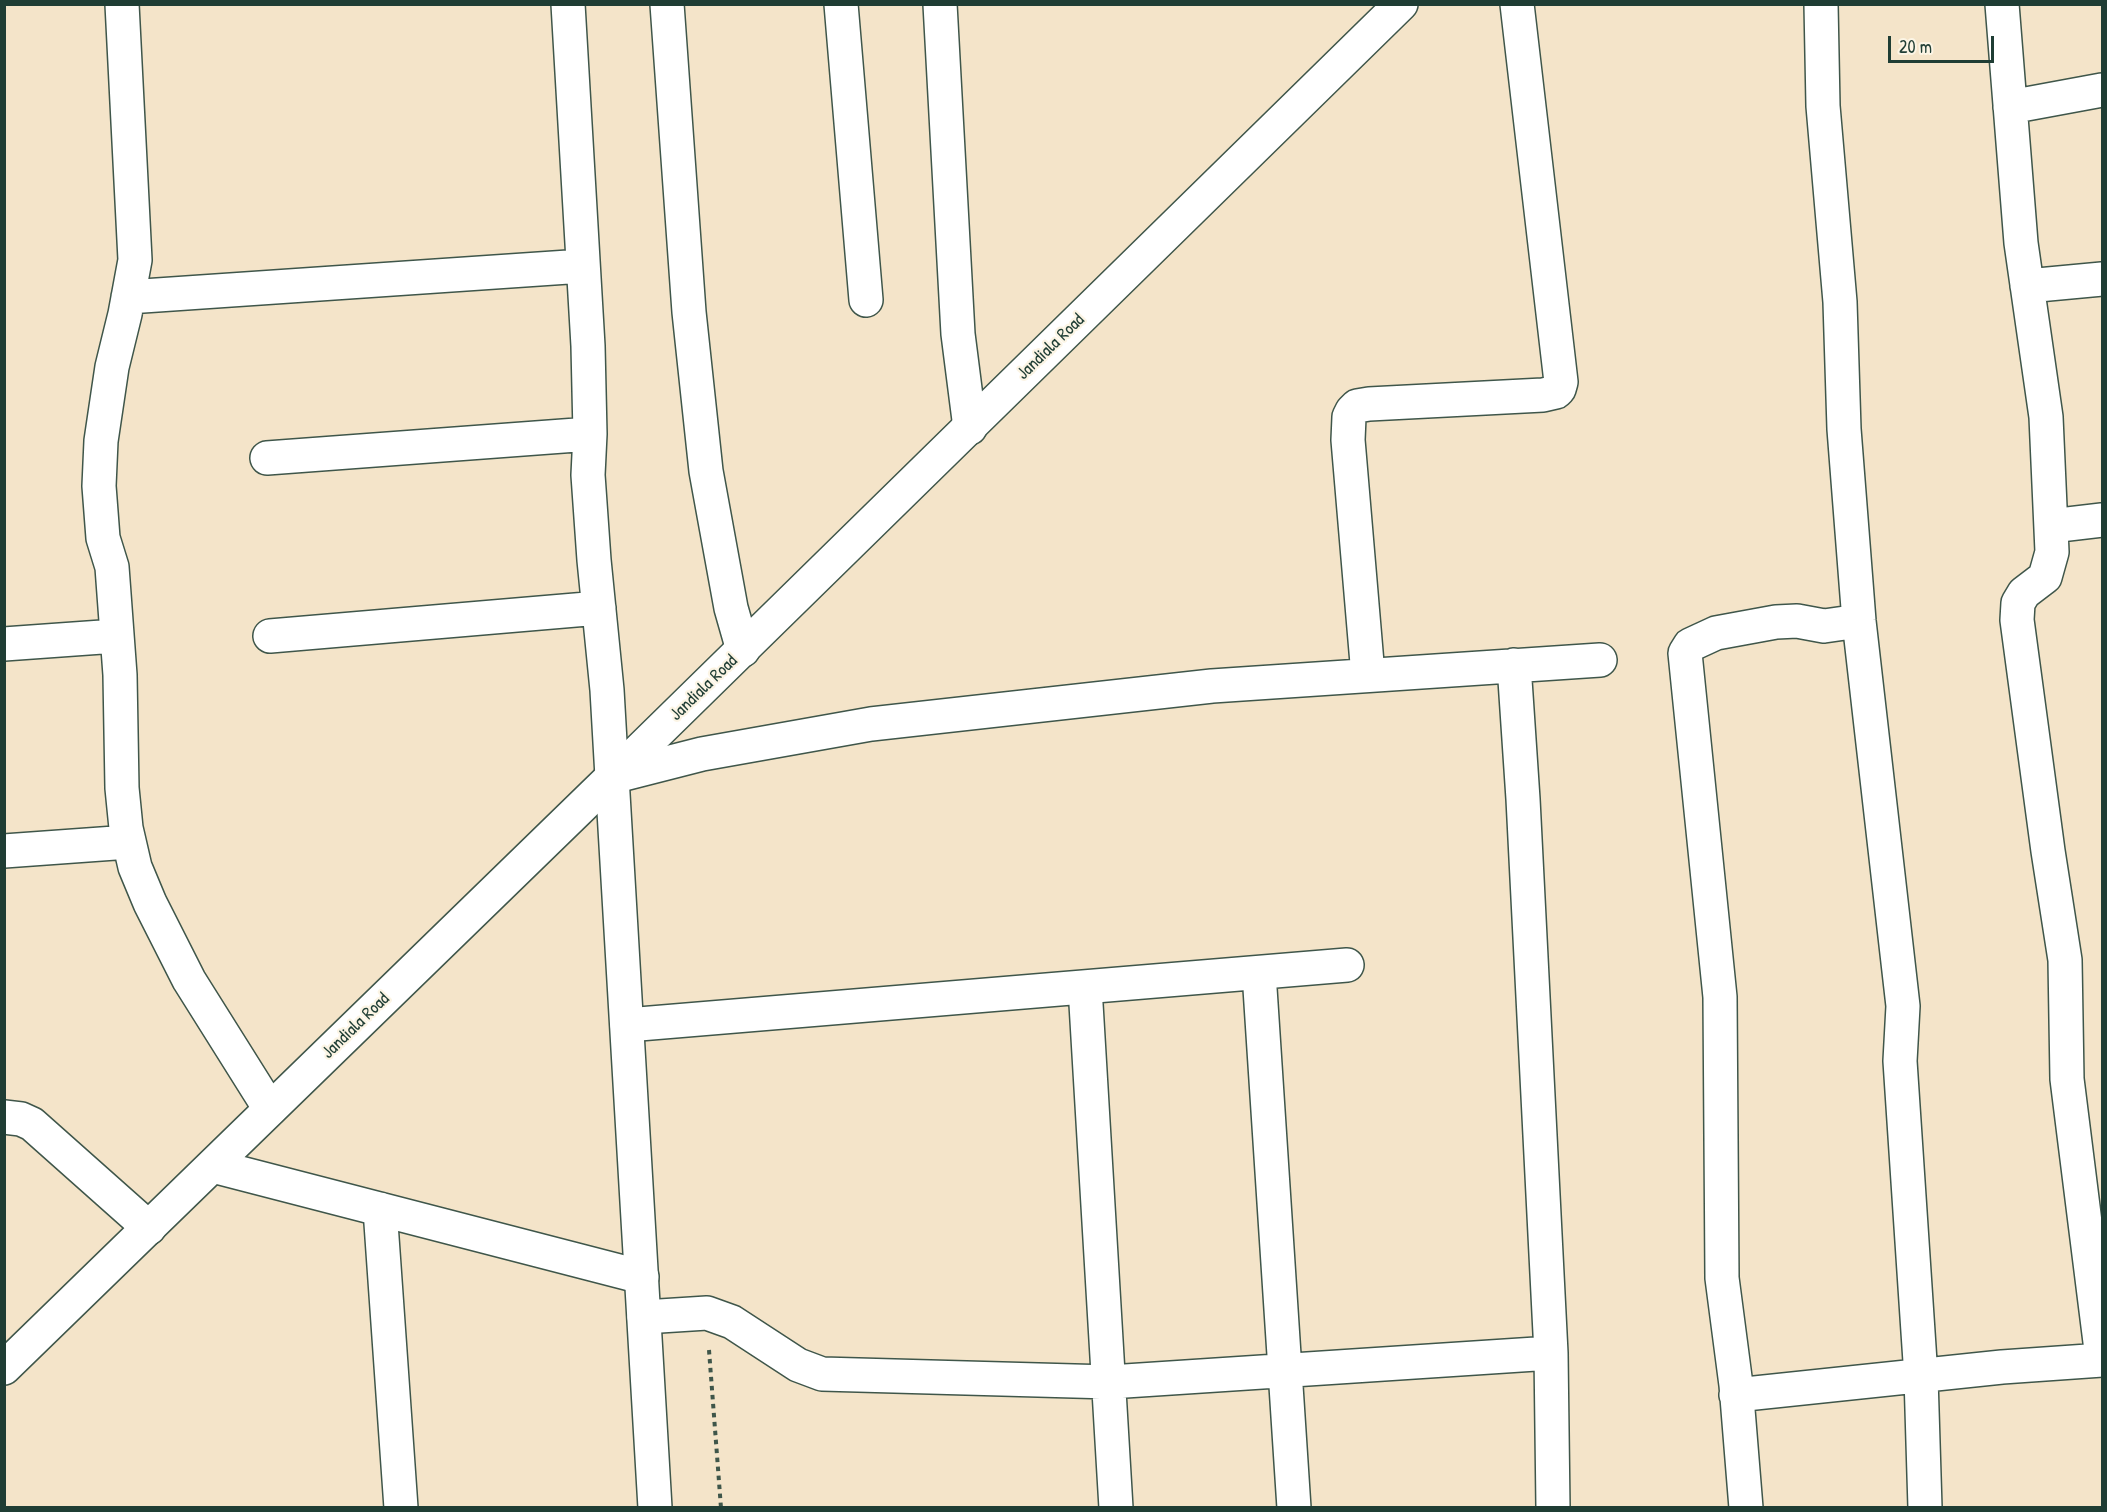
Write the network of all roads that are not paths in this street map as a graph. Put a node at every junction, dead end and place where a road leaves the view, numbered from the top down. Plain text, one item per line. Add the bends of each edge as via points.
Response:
1 (122, 4) edge
2 (568, 4) edge
3 (667, 4) edge
4 (842, 4) edge
5 (940, 4) edge
6 (1401, 4) edge
7 (1517, 4) edge
8 (1821, 4) edge
9 (2002, 4) edge
10 (2103, 90) edge
11 (2010, 107) junction
12 (583, 266) junction
13 (2103, 279) edge
14 (2027, 286) junction
15 (128, 297) junction
16 (866, 300) dead end
17 (970, 428) junction
18 (590, 434) junction
19 (267, 458) dead end
20 (2103, 520) edge
21 (2051, 526) junction
22 (599, 608) junction
23 (1859, 621) junction
24 (116, 636) junction
25 (270, 636) dead end
26 (4, 644) edge
27 (743, 650) junction
28 (1600, 660) dead end
29 (1514, 665) junction
30 (1368, 675) junction
31 (612, 777) junction
32 (129, 842) junction
33 (4, 851) edge
34 (1347, 965) dead end
35 (1259, 973) junction
36 (1086, 987) junction
37 (627, 1026) junction
38 (270, 1109) junction
39 (4, 1117) edge
40 (213, 1166) junction
41 (380, 1209) junction
42 (148, 1228) junction
43 (642, 1277) junction
44 (644, 1317) junction
45 (1551, 1353) junction
46 (2103, 1359) edge
47 (4, 1368) edge
48 (1287, 1370) junction
49 (1921, 1377) junction
50 (1110, 1382) junction
51 (1736, 1395) junction
52 (401, 1508) edge
53 (655, 1508) edge
54 (1116, 1508) edge
55 (1294, 1508) edge
56 (1553, 1508) edge
57 (1746, 1508) edge
58 (1925, 1508) edge

1 - 15 street via 135,260
2 - 12 street
3 - 27 street via 689,312 706,471 731,608
4 - 16 street
5 - 17 street via 957,322
6 - 17 street, Jandiala Road
7 - 30 street via 1561,382 1556,392 1543,395 1370,404 1352,411 1348,440
8 - 23 street via 1823,106 1840,302 1844,429
9 - 11 street
10 - 11 street
11 - 14 street
12 - 15 street
12 - 18 street
13 - 14 street
14 - 21 street via 2046,417
15 - 24 street via 109,388 99,486 103,538 112,567
17 - 27 street, Jandiala Road
18 - 19 street
18 - 22 street via 588,475
20 - 21 street
21 - 46 street via 2052,552 2045,577 2024,593 2018,603 2017,620 2065,960 2067,1078
22 - 25 street
22 - 31 street
23 - 49 street via 1904,1006 1900,1061
23 - 51 street via 1824,626 1776,622 1726,631 1701,639 1685,653 1720,997 1722,1278
24 - 26 street
24 - 32 street via 122,788
27 - 31 street, Jandiala Road
28 - 29 street
29 - 30 street
29 - 45 street
30 - 31 street via 1212,686 871,724 702,754
31 - 37 street
31 - 38 street, Jandiala Road
32 - 33 street
32 - 38 street via 150,903 189,980
34 - 35 street
35 - 36 street
35 - 48 street
36 - 37 street
36 - 50 street
37 - 43 street
38 - 40 street, Jandiala Road
39 - 42 street via 32,1124
40 - 41 street
40 - 42 street, Jandiala Road
41 - 43 street
41 - 52 street
42 - 47 street, Jandiala Road
43 - 44 street
44 - 50 street via 707,1313 732,1322 798,1365 822,1374
44 - 53 street
45 - 48 street
45 - 56 street
46 - 49 street
48 - 50 street
48 - 55 street
49 - 51 street
49 - 58 street
50 - 54 street
51 - 57 street

